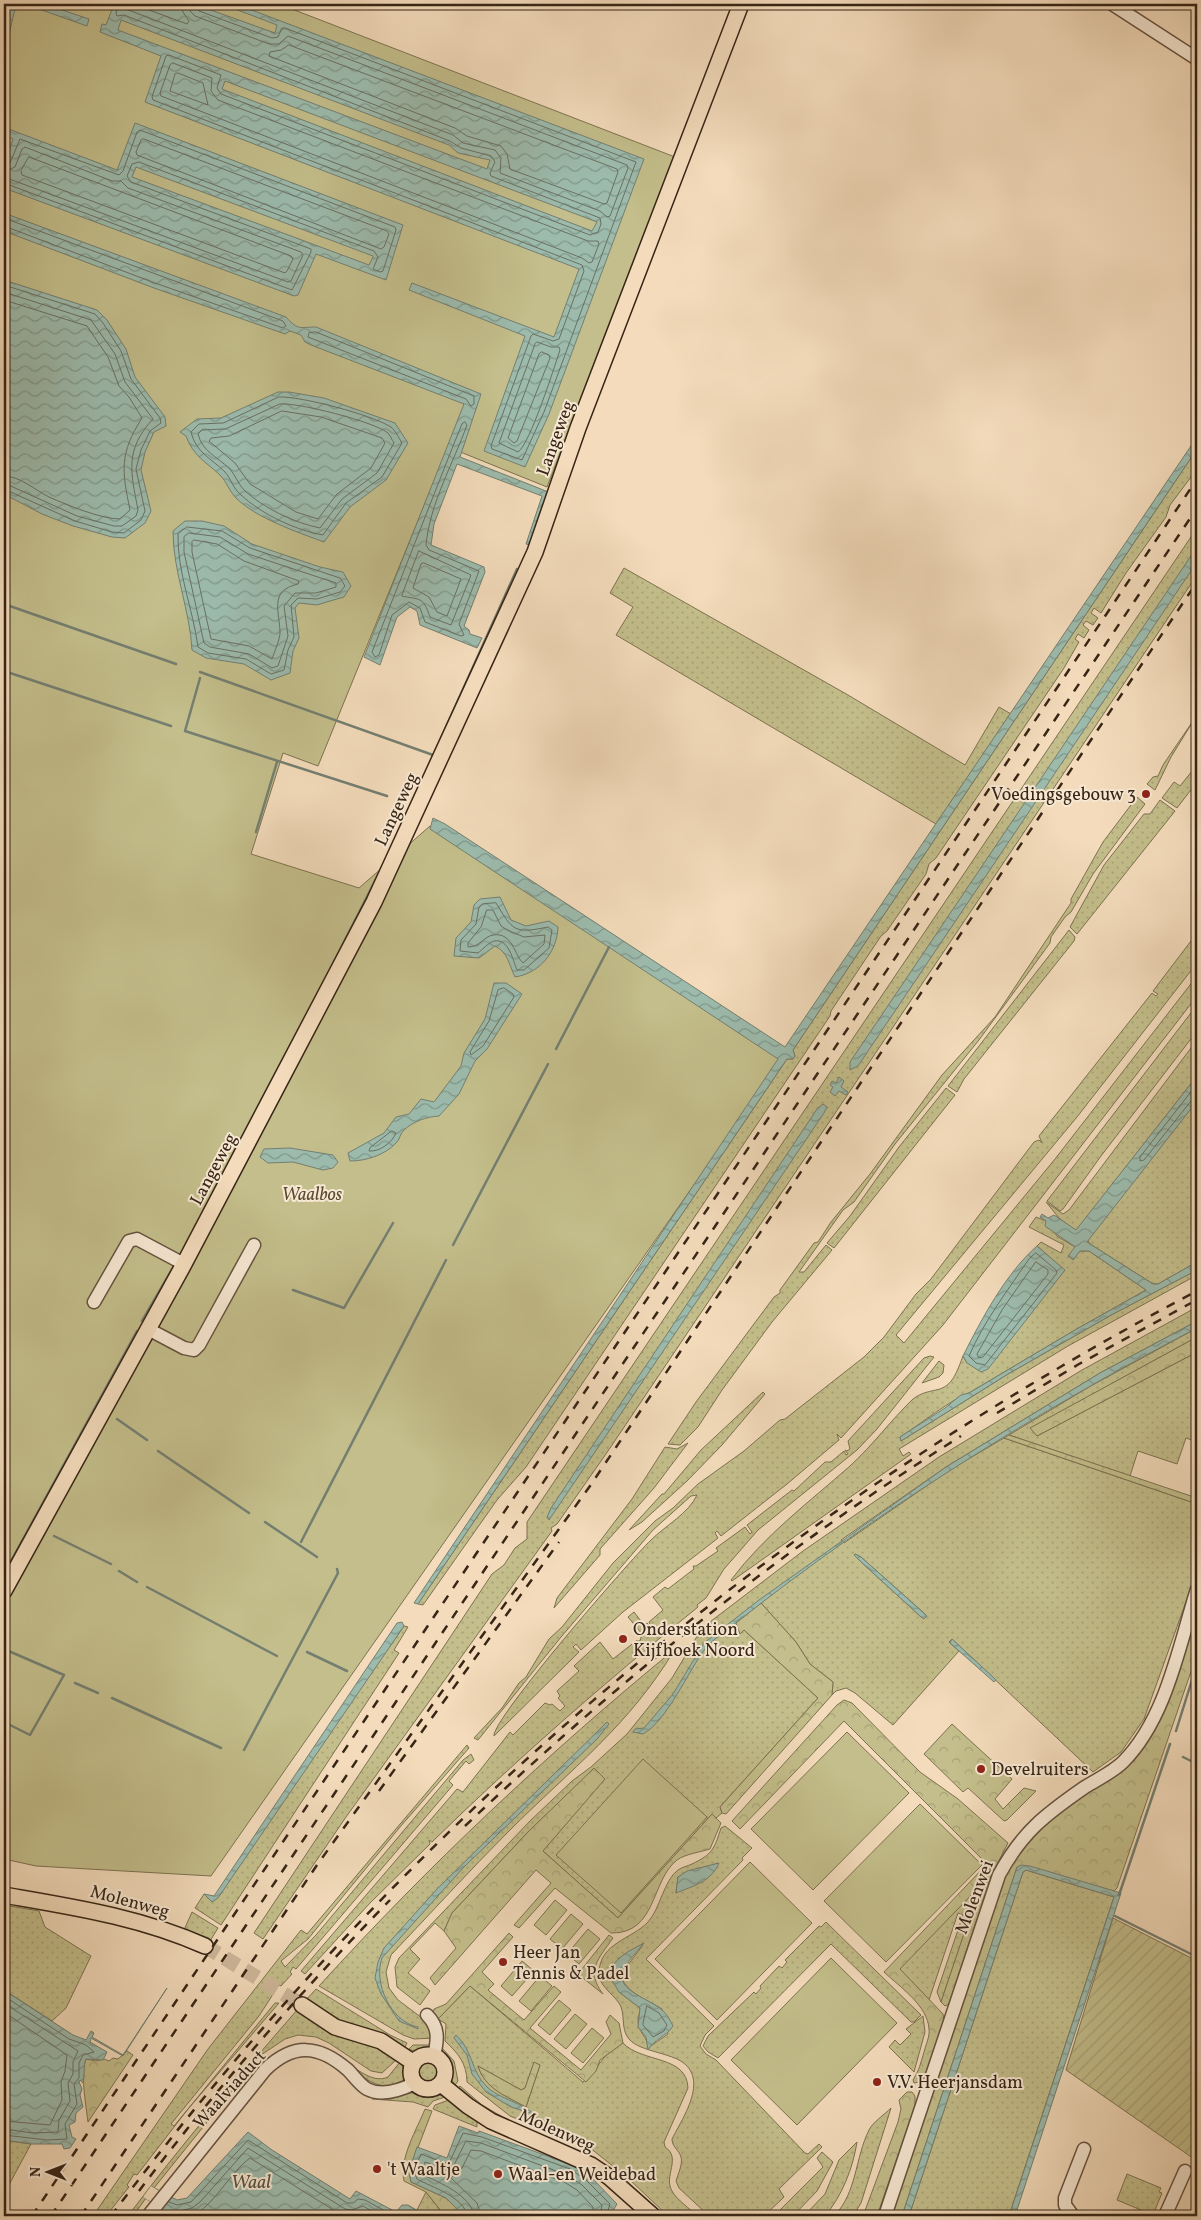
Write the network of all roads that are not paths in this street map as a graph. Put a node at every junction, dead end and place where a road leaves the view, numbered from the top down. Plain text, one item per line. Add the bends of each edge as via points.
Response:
1 (740, 4) edge
2 (1112, 4) edge
3 (1197, 59) edge
4 (254, 1245) dead end
5 (184, 1264) junction
6 (94, 1302) dead end
7 (148, 1329) junction
8 (1197, 1589) edge
9 (4, 1591) edge
10 (4, 1895) edge
11 (205, 1946) tunnel mouth
12 (302, 2005) tunnel mouth
13 (426, 2014) dead end
14 (434, 2056) junction
15 (414, 2063) junction
16 (415, 2083) junction
17 (441, 2084) junction
18 (1084, 2149) dead end
19 (1185, 2171) dead end
20 (148, 2216) edge
21 (653, 2216) edge
22 (884, 2216) edge
23 (1073, 2216) edge
24 (1166, 2216) edge

1 - 5 main road, Langeweg via 578,428 535,552 374,902
2 - 3 street
4 - 7 street via 194,1350
5 - 6 street via 137,1239 129,1241
5 - 7 main road, Langeweg
7 - 9 main road, Langeweg
8 - 22 street, Molenwei via 1161,1703 1138,1746 1121,1764 1060,1804 1032,1827 999,1875
10 - 11 main road, Molenweg via 134,1919
12 - 15 main road via 335,2027 381,2041
13 - 14 street via 437,2030
14 - 15 main road via 422,2056
14 - 17 main road via 445,2068
15 - 16 main road via 411,2073
16 - 17 main road via 428,2090
16 - 20 street, Waalviaduct via 390,2092 367,2089 346,2068 324,2054 302,2049 290,2052 264,2070
17 - 21 main road, Molenweg via 491,2121 590,2164
18 - 23 street via 1065,2198 1065,2206
19 - 24 street

